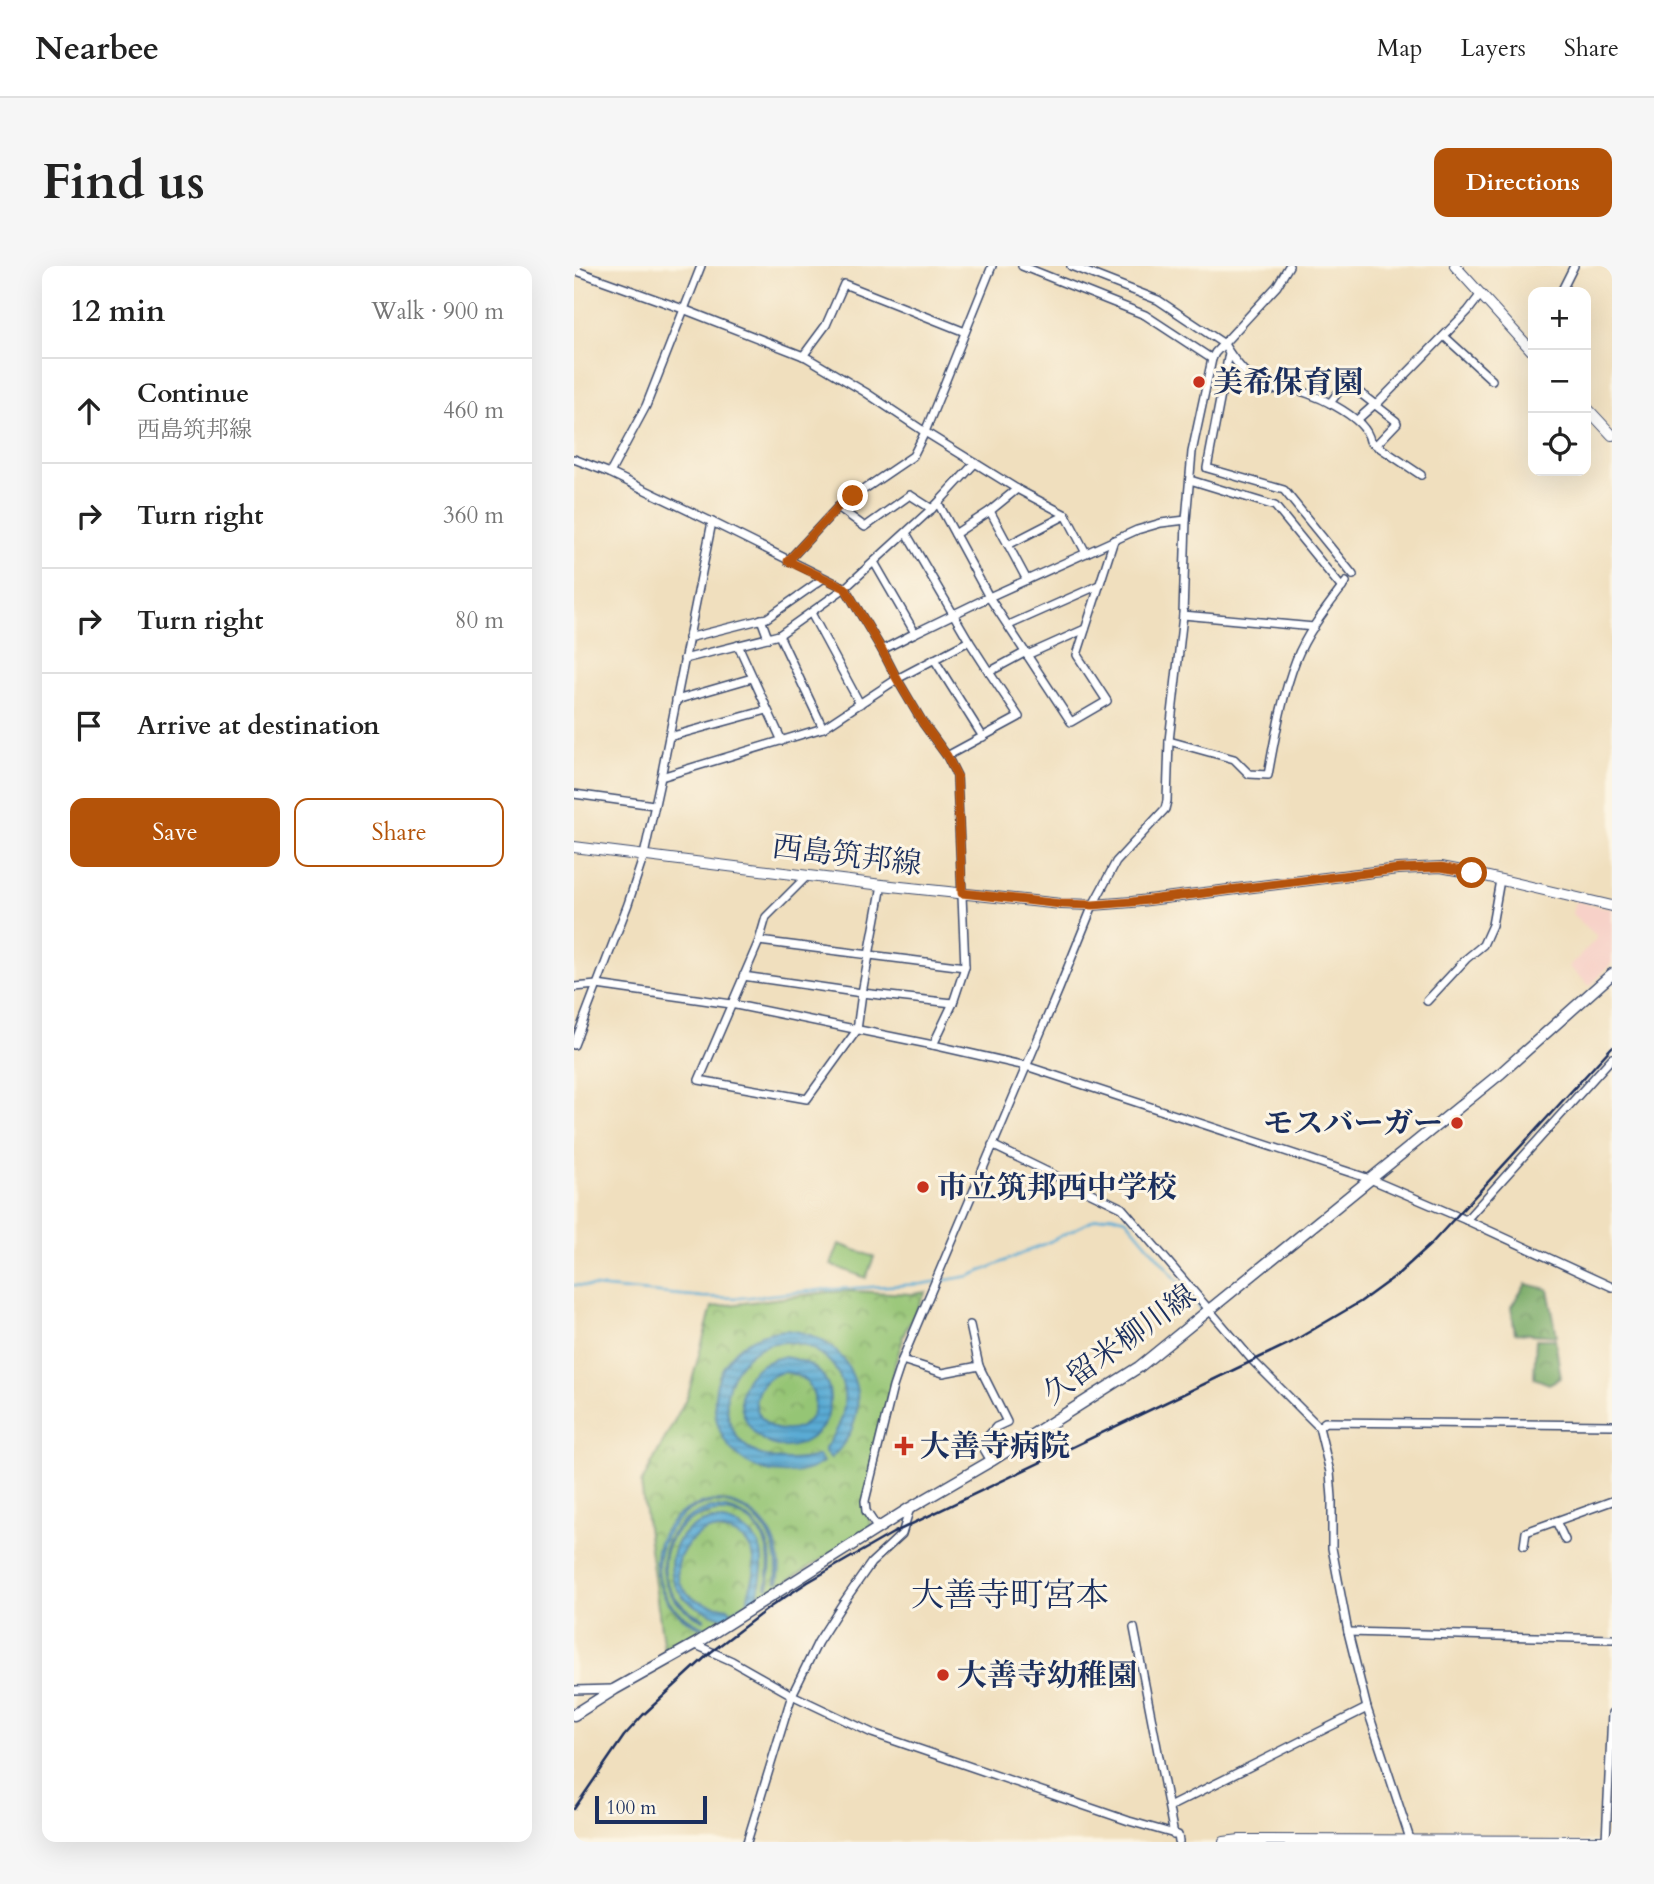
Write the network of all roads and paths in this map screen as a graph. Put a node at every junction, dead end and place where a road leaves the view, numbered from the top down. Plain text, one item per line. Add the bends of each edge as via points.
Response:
1 (701, 266) edge
2 (992, 266) edge
3 (1022, 266) edge
4 (1072, 266) edge
5 (1289, 266) edge
6 (1455, 266) edge
7 (1574, 266) edge
8 (574, 270) edge
9 (1564, 287) edge
10 (1481, 293) junction
11 (682, 309) junction
12 (965, 332) junction
13 (1444, 336) junction
14 (1224, 344) junction
15 (1528, 345) edge
16 (1229, 353) junction
17 (803, 356) junction
18 (1212, 359) junction
19 (1492, 380) dead end
20 (1330, 403) junction
21 (1376, 405) junction
22 (1591, 412) edge
23 (1357, 420) junction
24 (925, 432) junction
25 (1612, 435) edge
26 (1376, 445) junction
27 (574, 459) edge
28 (975, 463) junction
29 (610, 473) junction
30 (1421, 475) dead end
31 (1190, 480) junction
32 (1017, 489) junction
33 (935, 506) junction
34 (838, 507) junction
35 (990, 510) junction
36 (1066, 515) junction
37 (1186, 520) junction
38 (712, 522) junction
39 (906, 533) junction
40 (955, 534) junction
41 (1114, 540) junction
42 (1008, 545) junction
43 (1086, 553) junction
44 (788, 561) junction
45 (874, 562) junction
46 (1353, 575) dead end
47 (824, 578) junction
48 (1027, 580) junction
49 (1099, 585) junction
50 (845, 588) junction
51 (989, 597) junction
52 (811, 612) junction
53 (954, 614) junction
54 (1182, 615) junction
55 (761, 619) junction
56 (1009, 625) junction
57 (1314, 627) junction
58 (1085, 629) junction
59 (915, 633) junction
60 (779, 635) junction
61 (688, 638) junction
62 (768, 638) junction
63 (969, 641) junction
64 (738, 645) junction
65 (882, 650) junction
66 (1027, 653) junction
67 (684, 659) junction
68 (934, 659) junction
69 (989, 672) junction
70 (752, 678) junction
71 (897, 679) junction
72 (676, 700) junction
73 (860, 704) junction
74 (767, 710) junction
75 (823, 728) junction
76 (669, 737) junction
77 (983, 737) junction
78 (782, 741) junction
79 (1169, 741) junction
80 (947, 756) junction
81 (661, 777) junction
82 (574, 794) edge
83 (654, 804) junction
84 (574, 847) edge
85 (644, 855) junction
86 (808, 875) junction
87 (1500, 880) junction
88 (882, 885) junction
89 (962, 893) junction
90 (1093, 905) junction
91 (1612, 906) edge
92 (759, 941) junction
93 (869, 955) junction
94 (965, 967) junction
95 (1612, 974) edge
96 (743, 976) junction
97 (597, 985) junction
98 (574, 987) edge
99 (862, 993) junction
100 (1427, 1001) dead end
101 (953, 1003) junction
102 (731, 1004) junction
103 (857, 1030) junction
104 (574, 1045) edge
105 (933, 1045) junction
106 (1612, 1058) edge
107 (1026, 1066) junction
108 (992, 1145) junction
109 (1370, 1179) junction
110 (1466, 1220) junction
111 (1612, 1287) edge
112 (1209, 1311) junction
113 (970, 1325) dead end
114 (902, 1360) junction
115 (979, 1366) junction
116 (1612, 1425) edge
117 (1319, 1427) junction
118 (991, 1461) junction
119 (1612, 1501) edge
120 (910, 1508) junction
121 (1556, 1521) junction
122 (878, 1529) junction
123 (1565, 1540) dead end
124 (1524, 1546) dead end
125 (1134, 1628) dead end
126 (1348, 1632) junction
127 (1612, 1639) edge
128 (697, 1643) junction
129 (615, 1689) junction
130 (574, 1690) edge
131 (792, 1695) junction
132 (1367, 1708) junction
133 (1612, 1713) edge
134 (574, 1715) edge
135 (1169, 1807) junction
136 (1177, 1839) edge
137 (1411, 1841) edge
138 (1606, 1841) edge
139 (1612, 1841) edge
140 (747, 1842) edge
141 (1224, 1842) edge

1 - 11 street
2 - 12 street
3 - 18 street via 1144,315
4 - 14 street via 1158,300
5 - 14 street via 1277,286
6 - 10 main road
7 - 9 street
8 - 11 street
10 - 13 street
10 - 15 main road
11 - 17 street
11 - 29 street via 646,406
12 - 17 street via 844,284 826,325
12 - 24 street
13 - 19 street
13 - 21 street
14 - 16 street
14 - 18 street
16 - 20 street via 1262,388 1286,388
16 - 46 street via 1207,468 1284,490
17 - 24 street
18 - 31 street
20 - 21 street via 1346,382
20 - 23 street
21 - 23 street
21 - 26 street via 1398,423
22 - 25 main road
23 - 26 street
24 - 28 street
24 - 34 street via 913,456
26 - 30 street
27 - 29 street
28 - 32 street
28 - 33 street
29 - 38 street
31 - 37 street
31 - 57 street via 1275,506 1344,585
32 - 35 street
32 - 36 street
33 - 34 street via 910,495 865,527
33 - 39 street
33 - 40 street
34 - 44 street
35 - 40 street
35 - 42 street
36 - 42 street
36 - 43 street
37 - 41 street via 1161,523
37 - 54 street
38 - 44 street
38 - 61 street
39 - 45 street
39 - 53 street
40 - 51 street
41 - 43 street
41 - 49 street
42 - 48 street
43 - 48 street
44 - 47 street
45 - 50 street
45 - 59 street
47 - 50 street
47 - 55 street
48 - 51 street
49 - 56 street
49 - 58 street
50 - 52 street
50 - 65 street
51 - 53 street
51 - 56 street
52 - 60 street
52 - 73 street
53 - 59 street
53 - 63 street
54 - 57 street
54 - 79 street
55 - 61 street
55 - 62 street
56 - 66 street
57 - 79 street via 1297,659 1268,775 1249,774 1234,759
58 - 66 street
58 - 66 street via 1077,655 1107,701 1071,722
59 - 65 street
60 - 62 street
60 - 75 street
61 - 67 street
62 - 64 street
63 - 68 street
63 - 69 street
64 - 67 street
64 - 70 street
65 - 71 street
66 - 69 street
67 - 72 street
68 - 71 street
68 - 77 street
69 - 77 street via 1019,717
70 - 72 street
70 - 74 street
71 - 73 street
71 - 80 street
72 - 76 street
73 - 75 street
74 - 76 street
74 - 78 street
75 - 78 street
76 - 81 street
77 - 80 street
78 - 81 street
79 - 90 street via 1165,809 1116,862
80 - 89 street via 957,776
81 - 83 street
82 - 83 street
83 - 85 street
84 - 85 main road, 西島筑邦線
85 - 86 main road, 西島筑邦線
85 - 97 street
86 - 88 main road, 西島筑邦線
86 - 92 street via 766,918
87 - 90 main road, 西島筑邦線 via 1441,867 1401,868
87 - 91 main road, 西島筑邦線
87 - 100 street via 1492,925 1483,945
88 - 89 main road, 西島筑邦線
88 - 93 street
89 - 90 main road, 西島筑邦線
89 - 94 street
90 - 107 street
92 - 93 street
92 - 96 street
93 - 94 street
93 - 99 street
94 - 101 street
95 - 109 main road, 久留米柳川線 via 1501,1073
96 - 99 street
96 - 102 street
97 - 98 street
97 - 102 street
97 - 104 street
99 - 101 street
99 - 103 street
101 - 105 street
102 - 103 street
102 - 103 street via 699,1080 807,1099
103 - 105 street
105 - 107 street
106 - 110 street
107 - 108 street
107 - 109 street
108 - 112 street via 1122,1208
108 - 114 street
109 - 110 street
109 - 112 main road, 久留米柳川線
110 - 111 street
112 - 117 street
112 - 118 main road, 久留米柳川線 via 1139,1367
113 - 115 street
114 - 115 street via 943,1373
114 - 122 street via 865,1501
115 - 118 street via 1007,1422 981,1444
116 - 117 street via 1325,1422
117 - 126 street via 1330,1472 1332,1548
118 - 120 main road, 久留米柳川線
119 - 121 street
120 - 122 main road, 久留米柳川線
120 - 131 street via 902,1534 871,1563 818,1642
121 - 123 street
121 - 124 street via 1526,1532
122 - 128 main road, 久留米柳川線
125 - 135 street
126 - 127 street
126 - 132 street
128 - 129 main road, 久留米柳川線
128 - 131 street
129 - 130 street
129 - 134 main road, 久留米柳川線
131 - 136 street via 872,1733
131 - 140 street
132 - 135 street
132 - 137 street
133 - 138 street
135 - 136 street
137 - 138 main road
137 - 141 main road
138 - 139 main road

